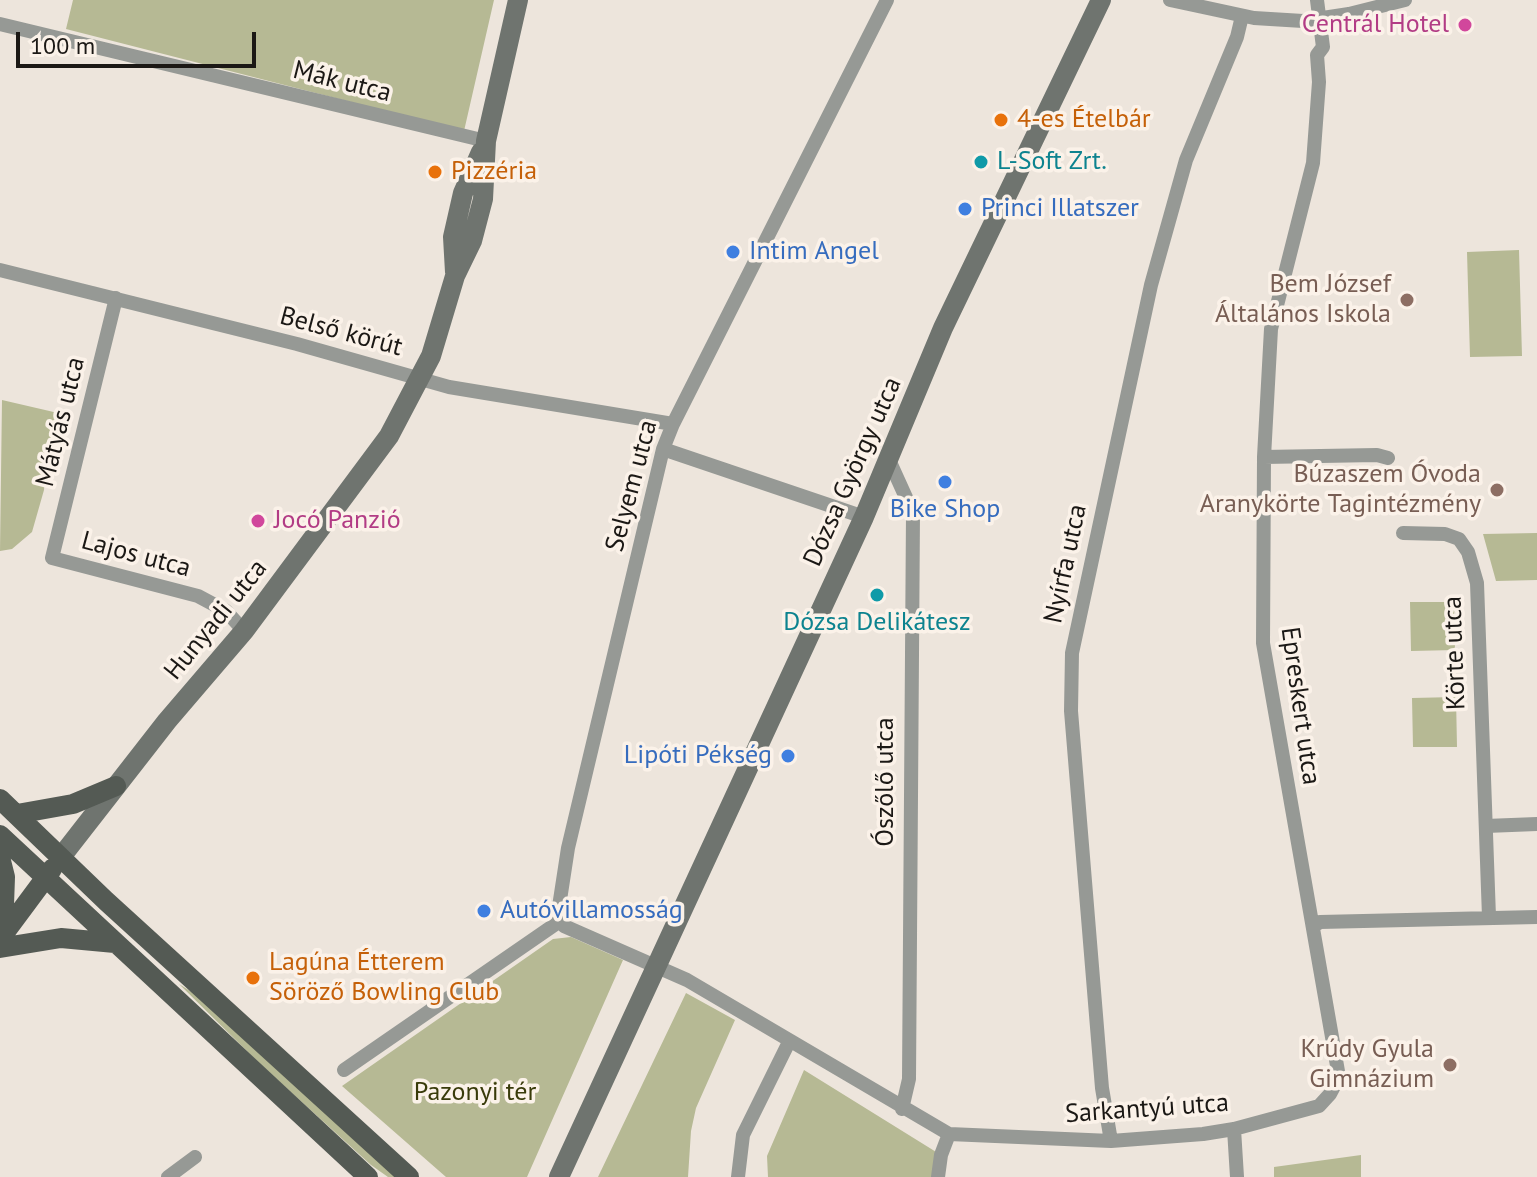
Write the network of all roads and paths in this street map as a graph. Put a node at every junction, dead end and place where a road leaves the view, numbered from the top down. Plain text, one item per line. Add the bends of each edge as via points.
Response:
1 (518, 0) edge
2 (887, 0) edge
3 (1101, 0) edge
4 (1170, 0) edge
5 (1317, 0) edge
6 (1405, 0) edge
7 (1242, 16) junction
8 (1320, 19) junction
9 (0, 24) edge
10 (486, 141) junction
11 (0, 270) edge
12 (116, 298) junction
13 (420, 378) junction
14 (673, 424) junction
15 (663, 449) junction
16 (1264, 457) junction
17 (1388, 458) dead end
18 (889, 460) junction
19 (864, 517) junction
20 (1403, 533) dead end
21 (52, 558) joint
22 (244, 631) junction
23 (116, 786) junction
24 (0, 799) edge
25 (17, 814) junction
26 (1537, 824) edge
27 (1486, 826) junction
28 (0, 835) edge
29 (0, 857) edge
30 (61, 857) junction
31 (45, 878) junction
32 (0, 917) edge
33 (1489, 917) junction
34 (1537, 917) edge
35 (560, 921) junction
36 (1314, 926) junction
37 (0, 939) edge
38 (115, 943) junction
39 (0, 948) edge
40 (656, 965) junction
41 (789, 1042) junction
42 (344, 1070) dead end
43 (902, 1109) junction
44 (1234, 1129) junction
45 (949, 1134) junction
46 (1111, 1141) junction
47 (195, 1157) dead end
48 (168, 1177) edge
49 (368, 1177) edge
50 (409, 1177) edge
51 (559, 1177) edge
52 (738, 1177) edge
53 (938, 1177) edge
54 (1237, 1177) edge

1 - 10 street, Hunyadi utca
2 - 14 street, Selyem utca
3 - 18 street, Dózsa György utca via 943,328
4 - 7 street
5 - 8 street, Epreskert utca
6 - 8 street
7 - 8 street
7 - 46 street, Nyírfa utca via 1186,160 1151,285 1072,653 1073,737
8 - 16 street, Epreskert utca via 1323,47 1317,55 1313,163 1271,329
9 - 10 street, Mák utca
10 - 13 street, Hunyadi utca via 483,199 472,241
11 - 12 street, Belső körút
12 - 13 street, Belső körút
12 - 21 street, Mátyás utca
13 - 14 street, Belső körút
13 - 22 street, Hunyadi utca via 389,436
14 - 15 street, Selyem utca
15 - 19 street
15 - 35 street, Selyem utca via 568,848
16 - 17 street
16 - 36 street, Epreskert utca via 1263,643
18 - 19 street, Dózsa György utca
18 - 43 street, Ószőlő utca via 913,513 909,1079
19 - 40 street, Dózsa György utca
20 - 27 street, Körte utca via 1459,539 1477,583
21 - 22 street, Lajos utca via 198,596 226,611
22 - 23 street, Hunyadi utca
23 - 25 main road via 73,804
23 - 30 street, Hunyadi utca
24 - 25 main road
25 - 30 main road
26 - 27 street
27 - 33 street, Körte utca
28 - 31 main road
29 - 32 main road via 5,877
30 - 31 main road
30 - 50 main road
31 - 37 main road
31 - 38 main road
33 - 34 street
33 - 36 street
35 - 40 street
35 - 42 street
36 - 44 street, Sarkantyú utca via 1339,1077 1319,1106
38 - 39 main road via 61,938
38 - 49 main road
40 - 41 street, Sarkantyú utca
40 - 51 street
41 - 43 street, Sarkantyú utca
41 - 52 street via 743,1135
43 - 45 street, Sarkantyú utca
44 - 46 street, Sarkantyú utca
44 - 54 street
45 - 46 street, Sarkantyú utca
45 - 53 street
47 - 48 street

